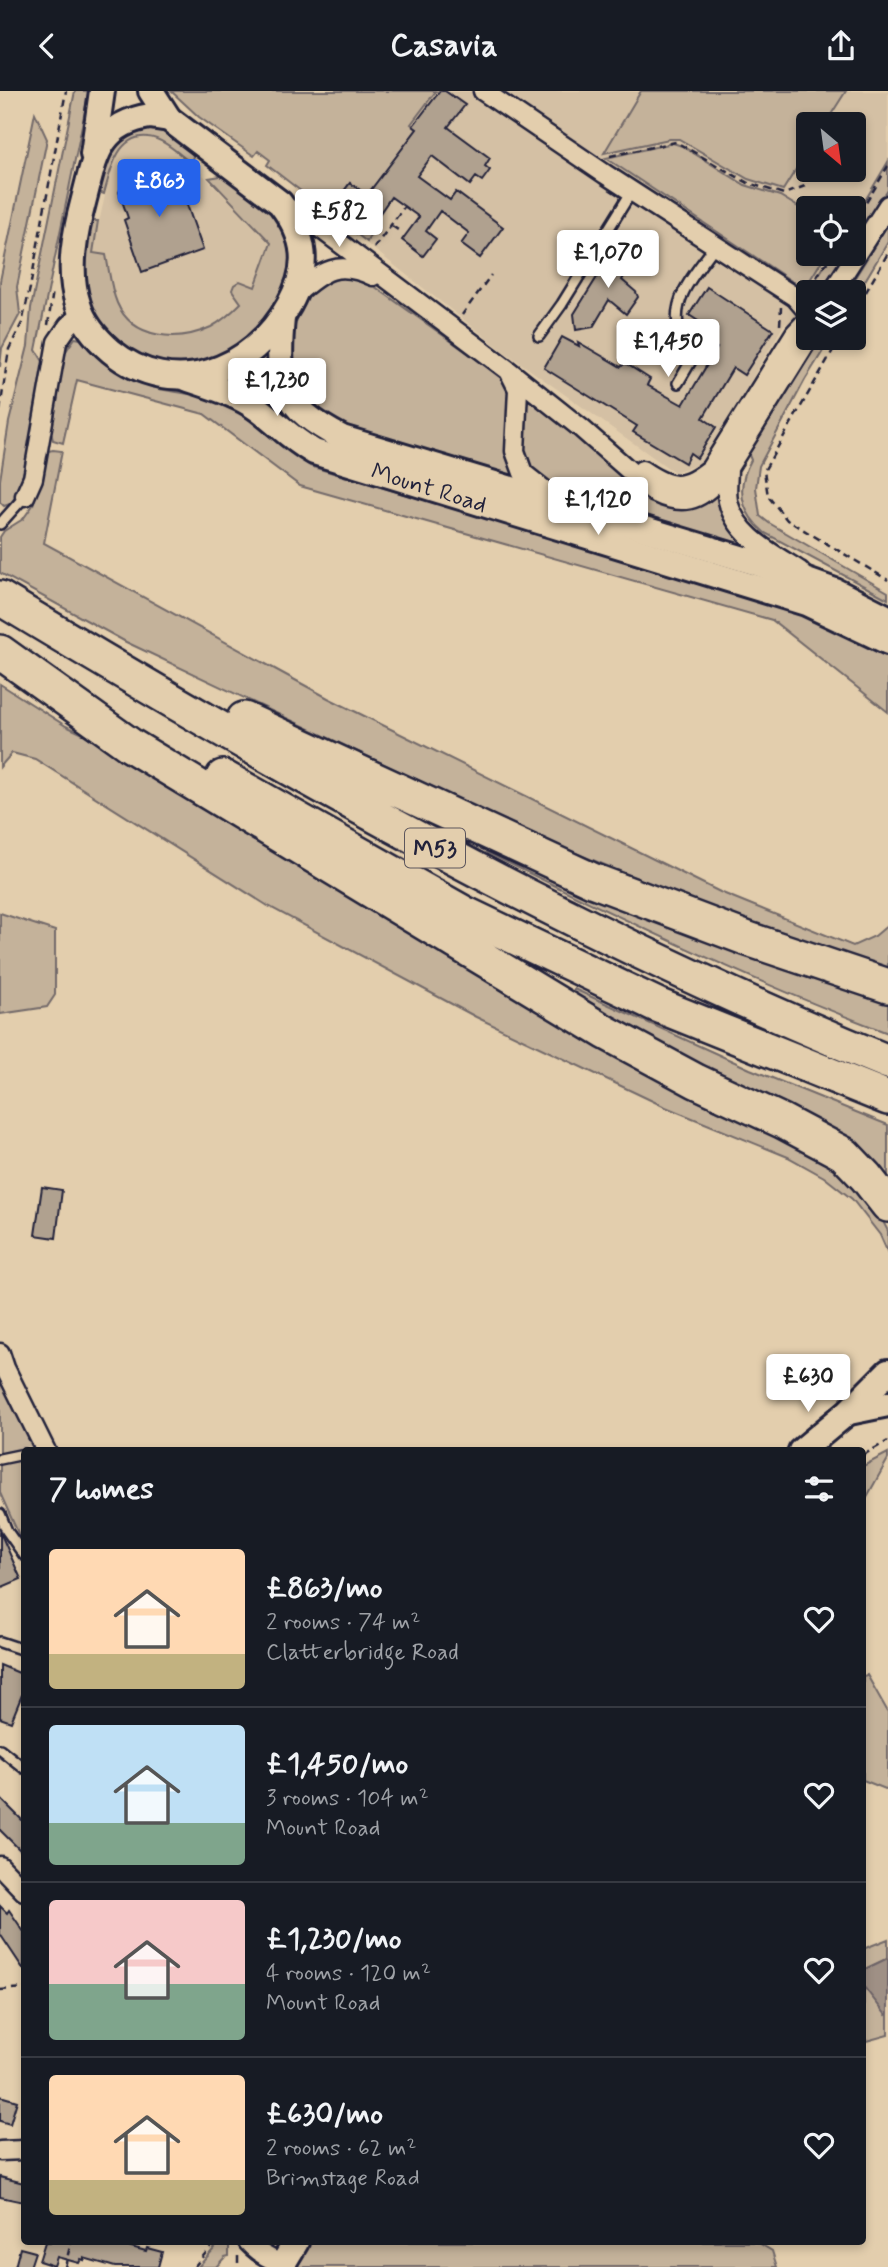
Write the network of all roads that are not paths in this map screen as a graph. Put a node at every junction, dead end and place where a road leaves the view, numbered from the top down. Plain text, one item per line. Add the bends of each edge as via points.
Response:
1 (102, 91) edge
2 (151, 91) edge
3 (483, 91) edge
4 (169, 120) junction
5 (91, 169) junction
6 (632, 191) junction
7 (281, 203) junction
8 (888, 205) edge
9 (715, 246) junction
10 (840, 280) edge
11 (395, 286) junction
12 (294, 296) junction
13 (796, 299) edge
14 (82, 313) junction
15 (282, 318) junction
16 (796, 332) edge
17 (538, 336) dead end
18 (801, 350) edge
19 (508, 370) junction
20 (182, 377) junction
21 (678, 383) dead end
22 (582, 429) junction
23 (728, 468) junction
24 (25, 496) joint
25 (563, 504) junction
26 (0, 524) edge
27 (835, 591) junction
28 (0, 598) edge
29 (888, 618) edge
30 (48, 626) junction
31 (888, 642) edge
32 (0, 650) edge
33 (888, 986) edge
34 (888, 1062) edge
35 (888, 1098) edge
36 (888, 1205) edge
37 (0, 1353) edge
38 (888, 1372) edge
39 (888, 1404) edge
40 (848, 1412) junction
41 (44, 1447) edge
42 (806, 1447) edge
43 (21, 1455) edge
44 (0, 1459) edge
45 (0, 1514) edge
46 (21, 1550) edge
47 (0, 1642) edge
48 (21, 1649) edge
49 (0, 1749) edge
50 (21, 1766) edge
51 (0, 1866) edge
52 (21, 1888) edge
53 (21, 2150) edge
54 (0, 2151) edge
55 (251, 2245) edge
56 (294, 2245) edge
57 (282, 2265) edge

1 - 5 main road
2 - 4 main road
3 - 6 street
4 - 5 main road via 150,116 120,124 100,146
4 - 7 main road
5 - 14 main road via 71,272
6 - 9 street
6 - 17 lane
7 - 11 street
7 - 12 main road via 300,235 304,258
8 - 10 street
9 - 13 street
9 - 21 lane via 679,301 679,329 691,362
11 - 12 street via 355,268 335,268 316,276
11 - 19 street
12 - 15 main road
14 - 20 main road via 100,341 122,360 142,371
14 - 24 street via 57,342 33,478
15 - 20 main road via 243,357 220,369
15 - 25 main road, Mount Road via 282,376 300,411 318,425 342,438
16 - 22 street via 710,469 697,479 677,486 665,484
18 - 23 street
19 - 22 street
19 - 25 street via 518,389 514,451 523,473
20 - 31 main road, Mount Road via 234,395 314,452 806,603
22 - 23 street via 667,499 703,495
23 - 27 street, Mount Road via 728,501 740,528 763,548
24 - 26 lane
25 - 27 main road, Mount Road
27 - 29 main road, Mount Road
28 - 30 highway, M53
30 - 33 highway via 592,880
30 - 34 highway, M53 via 191,712 446,854 794,1024
32 - 35 highway, M53 via 466,913 657,1005
32 - 36 highway via 130,745 594,1025 844,1154
37 - 41 street
38 - 40 main road
39 - 40 main road
40 - 42 main road
43 - 44 lane
45 - 46 lane
47 - 48 lane
49 - 50 lane
51 - 52 street
53 - 54 street
55 - 57 street
56 - 57 main road

